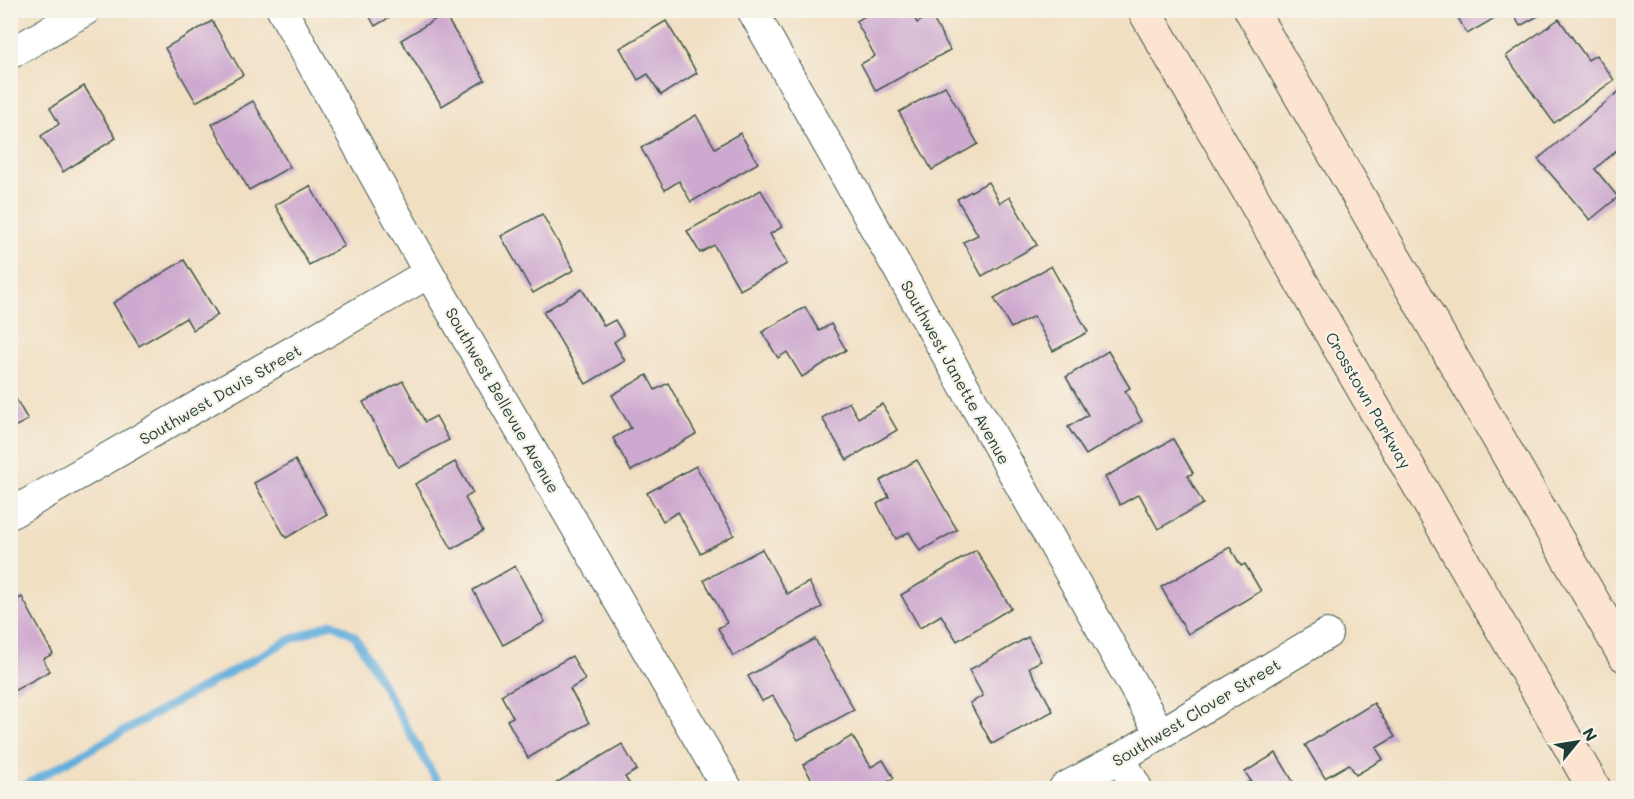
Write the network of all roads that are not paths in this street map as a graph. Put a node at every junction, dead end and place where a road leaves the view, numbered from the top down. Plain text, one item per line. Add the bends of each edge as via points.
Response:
1 (86, 10) edge
2 (282, 10) edge
3 (752, 10) edge
4 (1144, 10) edge
5 (1251, 10) edge
6 (10, 54) edge
7 (429, 273) junction
8 (10, 514) edge
9 (1327, 634) dead end
10 (1623, 655) edge
11 (1160, 733) junction
12 (1120, 758) junction
13 (727, 789) edge
14 (1064, 789) edge
15 (1137, 789) edge
16 (1594, 789) edge

1 - 6 street
2 - 7 street, Southwest Bellevue Avenue
3 - 11 street, Southwest Janette Avenue
4 - 16 main road, Crosstown Parkway
5 - 10 main road
7 - 8 street, Southwest Davis Street
7 - 13 street, Southwest Bellevue Avenue
9 - 11 street, Southwest Clover Street
11 - 12 street, Southwest Clover Street
12 - 14 street, Southwest Clover Street
12 - 15 street

